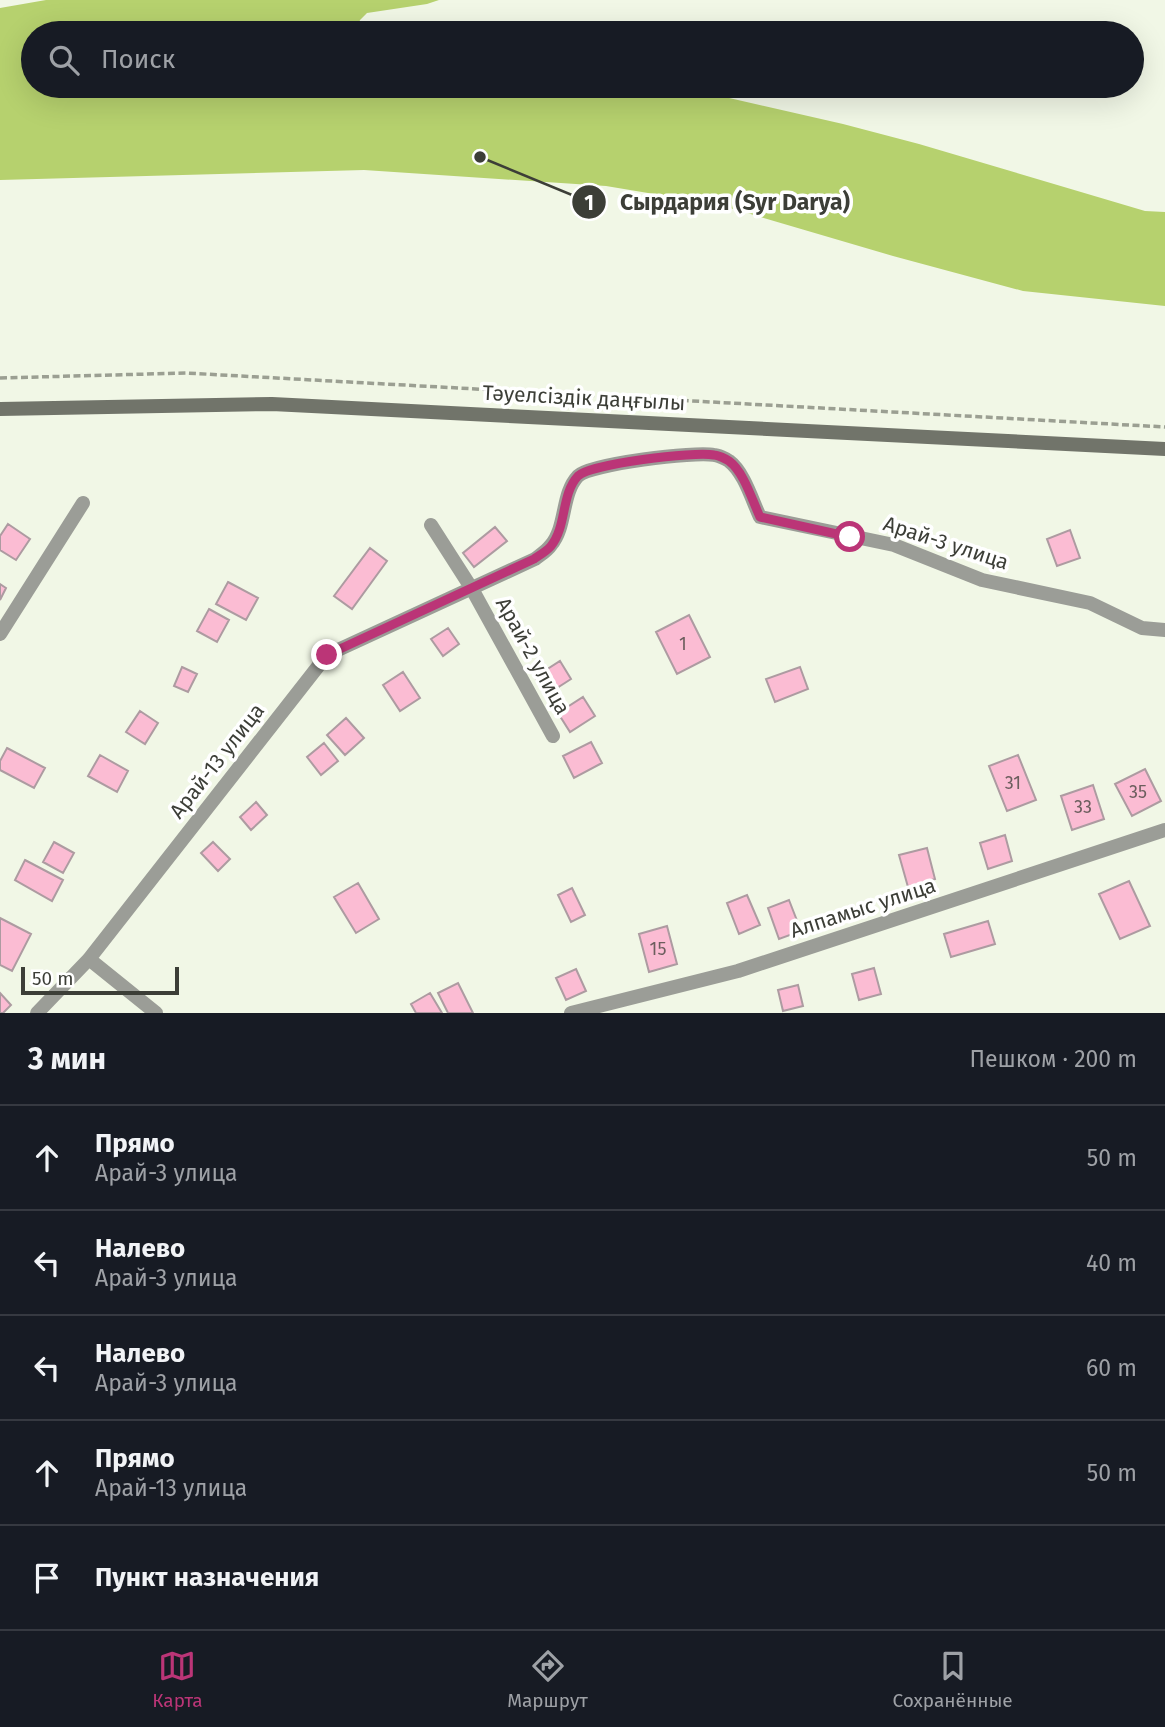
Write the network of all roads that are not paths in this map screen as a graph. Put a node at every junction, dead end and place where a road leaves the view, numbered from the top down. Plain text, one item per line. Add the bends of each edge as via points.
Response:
1 (0, 410) edge
2 (1165, 449) edge
3 (83, 503) dead end
4 (431, 525) dead end
5 (472, 589) junction
6 (1165, 629) edge
7 (0, 634) edge
8 (554, 736) dead end
9 (1165, 830) edge
10 (89, 959) junction
11 (37, 1013) edge
12 (156, 1013) edge
13 (570, 1013) edge

1 - 2 street, Тәуелсіздік даңғылы via 272,404
3 - 7 street
4 - 5 street, Арай-2 улица
5 - 6 street, Арай-3 улица via 551,546 569,492 584,471 652,458 714,454 735,468 760,517 894,545 982,580 1090,603 1142,628
5 - 8 street, Арай-2 улица
5 - 10 street, Арай-13 улица via 327,655
9 - 13 street, Алпамыс улица via 738,971
10 - 11 street, Арай-13 улица
10 - 12 street

